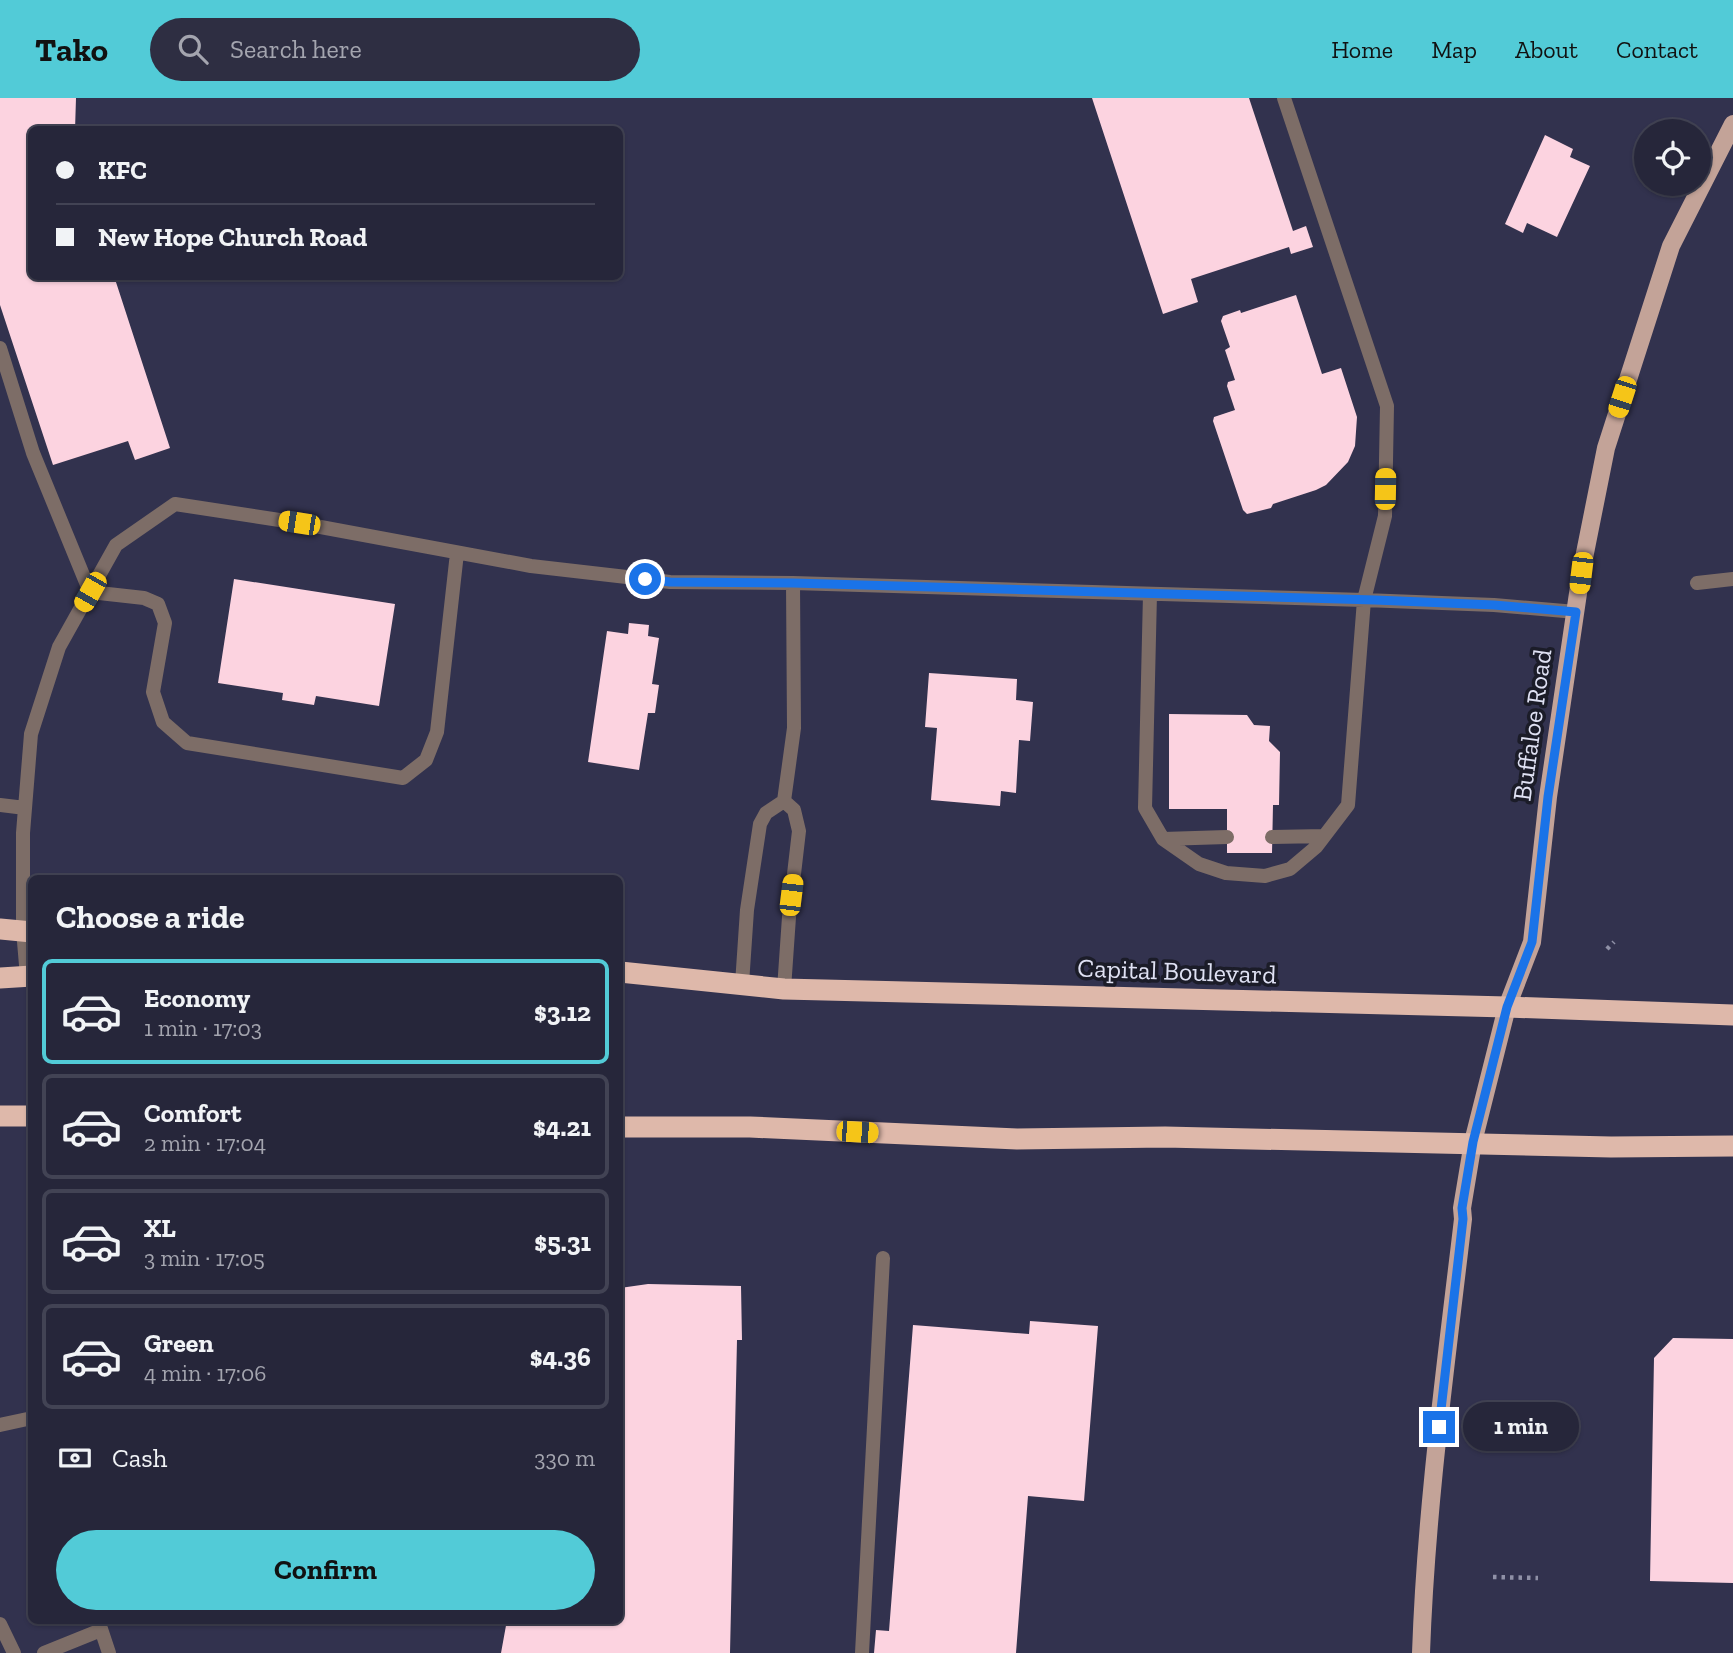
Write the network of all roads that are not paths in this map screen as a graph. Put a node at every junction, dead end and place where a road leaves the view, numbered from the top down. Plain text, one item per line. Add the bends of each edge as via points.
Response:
1 (1284, 98) edge
2 (1733, 124) edge
3 (0, 348) edge
4 (457, 553) junction
5 (1733, 579) edge
6 (793, 583) junction
7 (1697, 583) dead end
8 (90, 592) junction
9 (1150, 594) junction
10 (1364, 600) junction
11 (1576, 612) junction
12 (784, 801) junction
13 (0, 805) edge
14 (25, 808) junction
15 (1324, 836) junction
16 (1227, 837) dead end
17 (1272, 837) dead end
18 (1163, 839) junction
19 (0, 929) edge
20 (27, 931) edge
21 (28, 954) edge
22 (623, 972) edge
23 (28, 977) edge
24 (0, 978) edge
25 (742, 984) junction
26 (784, 989) junction
27 (1507, 1007) junction
28 (1733, 1015) edge
29 (0, 1116) edge
30 (28, 1116) edge
31 (623, 1127) edge
32 (1473, 1142) junction
33 (1733, 1146) edge
34 (883, 1258) dead end
35 (28, 1419) edge
36 (0, 1425) edge
37 (0, 1624) edge
38 (100, 1625) edge
39 (15, 1653) edge
40 (44, 1653) edge
41 (109, 1653) edge
42 (862, 1653) edge
43 (1421, 1653) edge

1 - 10 street via 1387,406 1385,516
2 - 11 main road, Buffaloe Road via 1671,246 1606,448
3 - 8 street via 33,453
4 - 6 street via 670,582
4 - 8 street via 175,504 116,545
4 - 8 street via 437,732 426,760 403,778 187,743 163,722 153,692 165,623 158,604
5 - 7 street
6 - 9 street
6 - 12 street via 794,728
8 - 14 street via 59,647 31,734
9 - 10 street
9 - 18 street via 1145,808
10 - 11 street
10 - 15 street via 1348,805
11 - 27 main road, Buffaloe Road via 1532,942
12 - 25 street via 760,824
12 - 26 street via 794,810 799,831
13 - 14 street
14 - 20 street
15 - 17 street
15 - 18 street via 1290,869 1265,876 1226,873 1199,864
16 - 18 street
19 - 20 highway
20 - 21 street
22 - 25 highway, Capital Boulevard
23 - 24 highway
25 - 26 highway, Capital Boulevard
26 - 27 highway, Capital Boulevard
27 - 28 highway, Capital Boulevard
27 - 32 main road, Buffaloe Road
29 - 30 highway
31 - 32 highway via 750,1127 1017,1139 1165,1136
32 - 33 highway
32 - 43 main road, Buffaloe Road via 1430,1507
34 - 42 street
35 - 36 street
37 - 39 street
38 - 40 street
38 - 41 street

